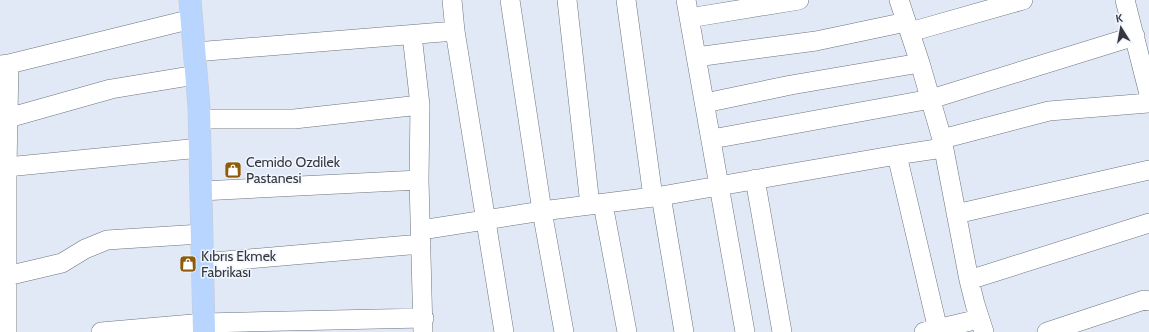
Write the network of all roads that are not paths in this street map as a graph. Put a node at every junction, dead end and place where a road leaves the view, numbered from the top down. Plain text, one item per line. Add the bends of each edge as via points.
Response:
1 (452, 0) edge
2 (510, 0) edge
3 (567, 0) edge
4 (626, 0) edge
5 (799, 0) edge
6 (899, 0) edge
7 (1023, 0) edge
8 (1125, 0) edge
9 (192, 5) edge
10 (687, 9) edge
11 (908, 27) junction
12 (455, 31) junction
13 (412, 35) junction
14 (1135, 36) junction
15 (195, 52) junction
16 (696, 57) junction
17 (920, 63) junction
18 (4, 64) edge
19 (196, 75) junction
20 (1149, 94) edge
21 (931, 98) junction
22 (705, 103) junction
23 (1149, 103) edge
24 (420, 105) junction
25 (8, 118) junction
26 (199, 119) junction
27 (712, 140) junction
28 (943, 144) junction
29 (200, 148) junction
30 (897, 155) junction
31 (7, 167) junction
32 (1149, 170) edge
33 (755, 179) junction
34 (419, 180) junction
35 (720, 185) junction
36 (201, 191) junction
37 (657, 196) junction
38 (597, 205) junction
39 (542, 211) junction
40 (956, 214) junction
41 (485, 221) junction
42 (1149, 223) edge
43 (201, 234) junction
44 (421, 237) junction
45 (202, 263) junction
46 (7, 276) junction
47 (969, 280) junction
48 (1149, 301) edge
49 (424, 325) edge
50 (982, 326) edge
51 (204, 328) edge
52 (931, 331) edge
53 (7, 332) edge
54 (101, 332) edge
55 (504, 332) edge
56 (564, 332) edge
57 (627, 332) edge
58 (684, 332) edge
59 (745, 332) edge
60 (782, 332) edge
61 (1047, 332) edge

1 - 12 street
2 - 39 street
3 - 38 street
4 - 37 street
5 - 10 street
6 - 11 street
7 - 11 street
8 - 14 street
9 - 15 main road
9 - 18 street
10 - 16 street
11 - 16 street
11 - 17 street
12 - 13 street
12 - 41 street
13 - 15 street
13 - 24 street
14 - 20 street
14 - 21 street
15 - 19 main road
16 - 22 street
17 - 21 street
17 - 22 street
18 - 25 street
19 - 25 street via 112,89
19 - 26 main road
21 - 27 street
21 - 28 street
22 - 27 street
23 - 28 street via 1049,111
24 - 26 street via 294,119
24 - 34 street
25 - 31 street
26 - 29 main road
27 - 35 street
28 - 30 street
28 - 40 street
29 - 31 street
29 - 36 main road
30 - 33 street
30 - 52 street
31 - 46 street
32 - 40 street
33 - 35 street
33 - 60 street
34 - 36 street
34 - 44 street
35 - 37 street
35 - 59 street
36 - 43 main road
37 - 38 street
37 - 58 street
38 - 39 street
38 - 57 street
39 - 41 street
39 - 56 street
40 - 47 street
41 - 44 street
41 - 55 street
42 - 47 street
43 - 45 main road
43 - 46 street via 107,240 85,249 62,264
44 - 45 street
44 - 49 street
45 - 51 main road
46 - 53 street
47 - 50 street
48 - 61 street via 1144,300
49 - 51 street
50 - 52 street
51 - 54 street

